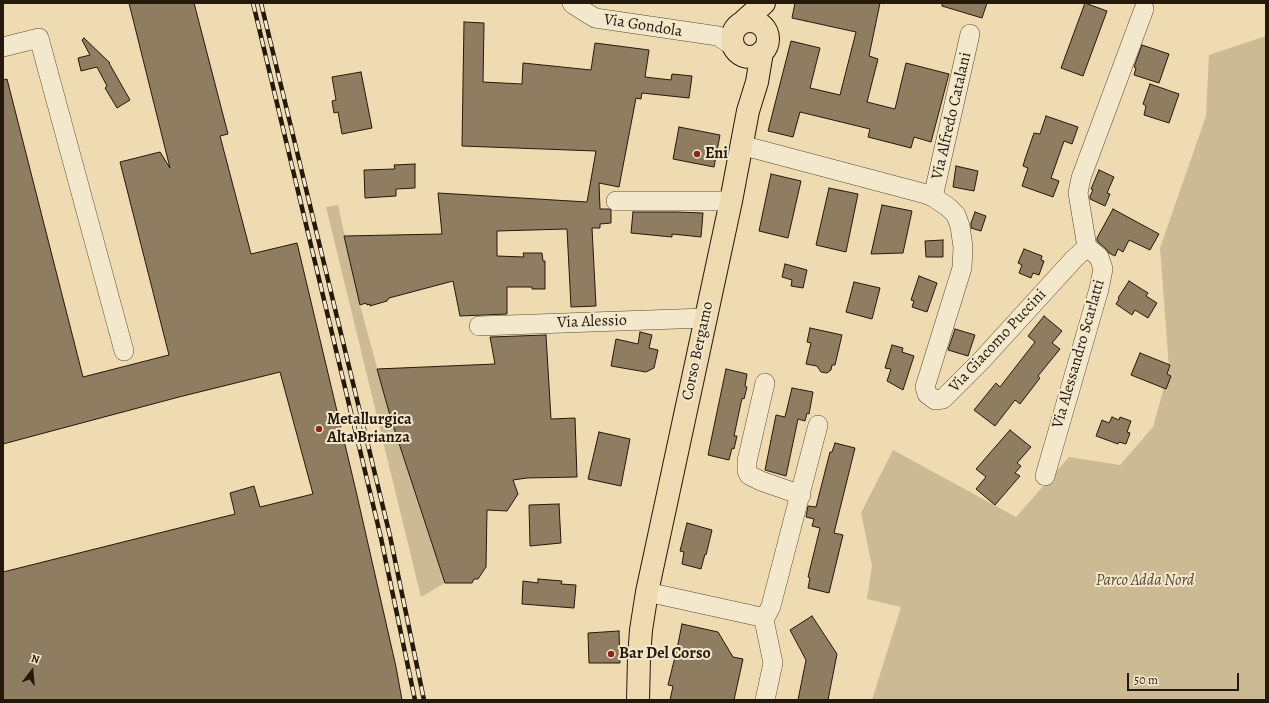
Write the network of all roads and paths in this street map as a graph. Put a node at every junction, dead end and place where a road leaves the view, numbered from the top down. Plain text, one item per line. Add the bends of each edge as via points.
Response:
1 (572, 3) edge
2 (765, 3) edge
3 (1144, 9) dead end
4 (970, 34) dead end
5 (739, 40) junction
6 (3, 47) edge
7 (741, 146) junction
8 (933, 197) junction
9 (616, 201) dead end
10 (730, 201) junction
11 (1087, 248) junction
12 (705, 318) junction
13 (479, 326) dead end
14 (124, 351) dead end
15 (765, 383) dead end
16 (818, 425) dead end
17 (1045, 476) dead end
18 (800, 495) junction
19 (647, 592) junction
20 (764, 620) junction
21 (638, 700) edge
22 (765, 700) edge

1 - 5 street, Via Gondola via 595,18
2 - 5 main road
2 - 5 main road via 765,30 768,35 766,48
3 - 11 street via 1081,178 1078,193
4 - 8 street, Via Alfredo Catalani
5 - 7 main road, Corso Bergamo via 748,71 748,111
6 - 14 street via 39,38
7 - 8 street, Via Giacomo Puccini
7 - 10 main road, Corso Bergamo
8 - 11 street, Via Giacomo Puccini via 956,215 963,247 958,284 925,387 935,400 943,399
9 - 10 street
10 - 12 main road, Corso Bergamo
11 - 17 street, Via Alessandro Scarlatti via 1099,257 1103,269
12 - 13 street, Via Alessio
12 - 19 main road, Corso Bergamo
15 - 18 street via 747,461 747,471 761,481
16 - 18 street
18 - 20 street via 771,606
19 - 20 street via 761,617
19 - 21 main road, Corso Bergamo via 640,638
20 - 22 street via 773,663

